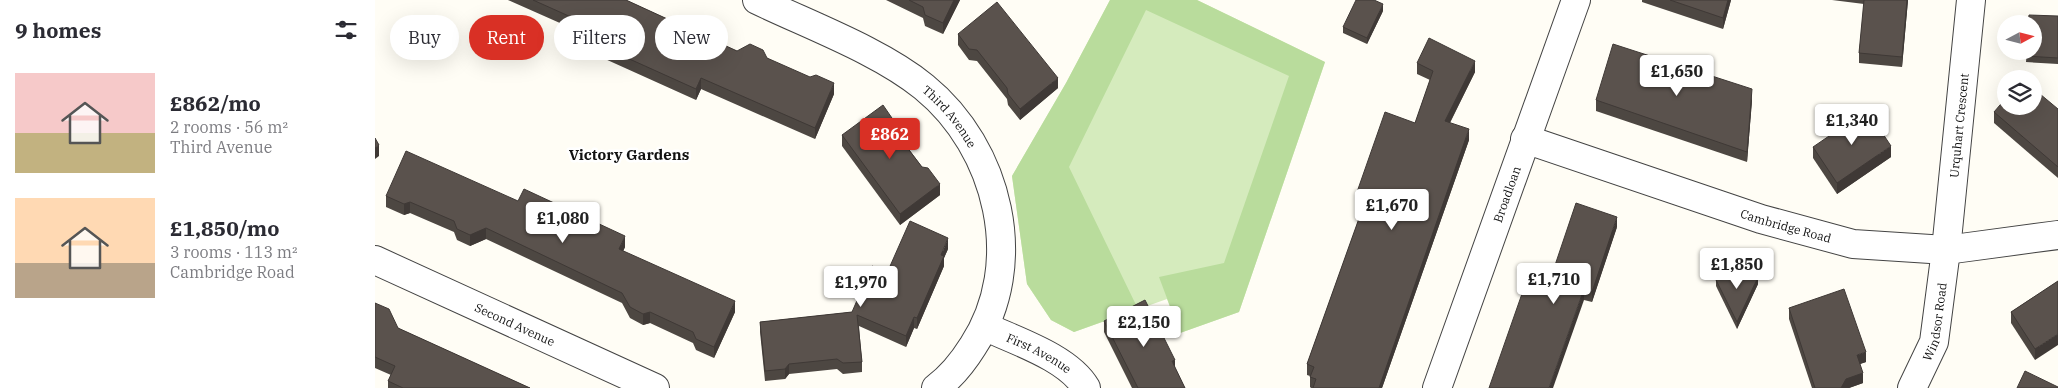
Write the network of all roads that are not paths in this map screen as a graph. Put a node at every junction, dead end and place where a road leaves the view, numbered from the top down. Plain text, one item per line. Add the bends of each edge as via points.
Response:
1 (757, 0) edge
2 (1576, 0) edge
3 (1971, 0) edge
4 (1525, 138) junction
5 (2058, 235) edge
6 (1946, 250) junction
7 (375, 260) edge
8 (986, 327) junction
9 (937, 387) edge
10 (655, 388) edge
11 (1086, 388) edge
12 (1437, 388) edge
13 (1912, 388) edge

1 - 8 street, Third Avenue via 907,74 940,102 960,127 989,182 1000,219 1002,258 997,295
2 - 4 street, Broadloan
3 - 6 street, Urquhart Crescent
4 - 6 street, Cambridge Road via 1761,219 1853,244
4 - 12 street, Broadloan
5 - 6 street, Cambridge Road
6 - 13 street, Windsor Road via 1934,342
7 - 10 street, Second Avenue
8 - 9 street via 965,359
8 - 11 street, First Avenue via 1047,355 1071,370

